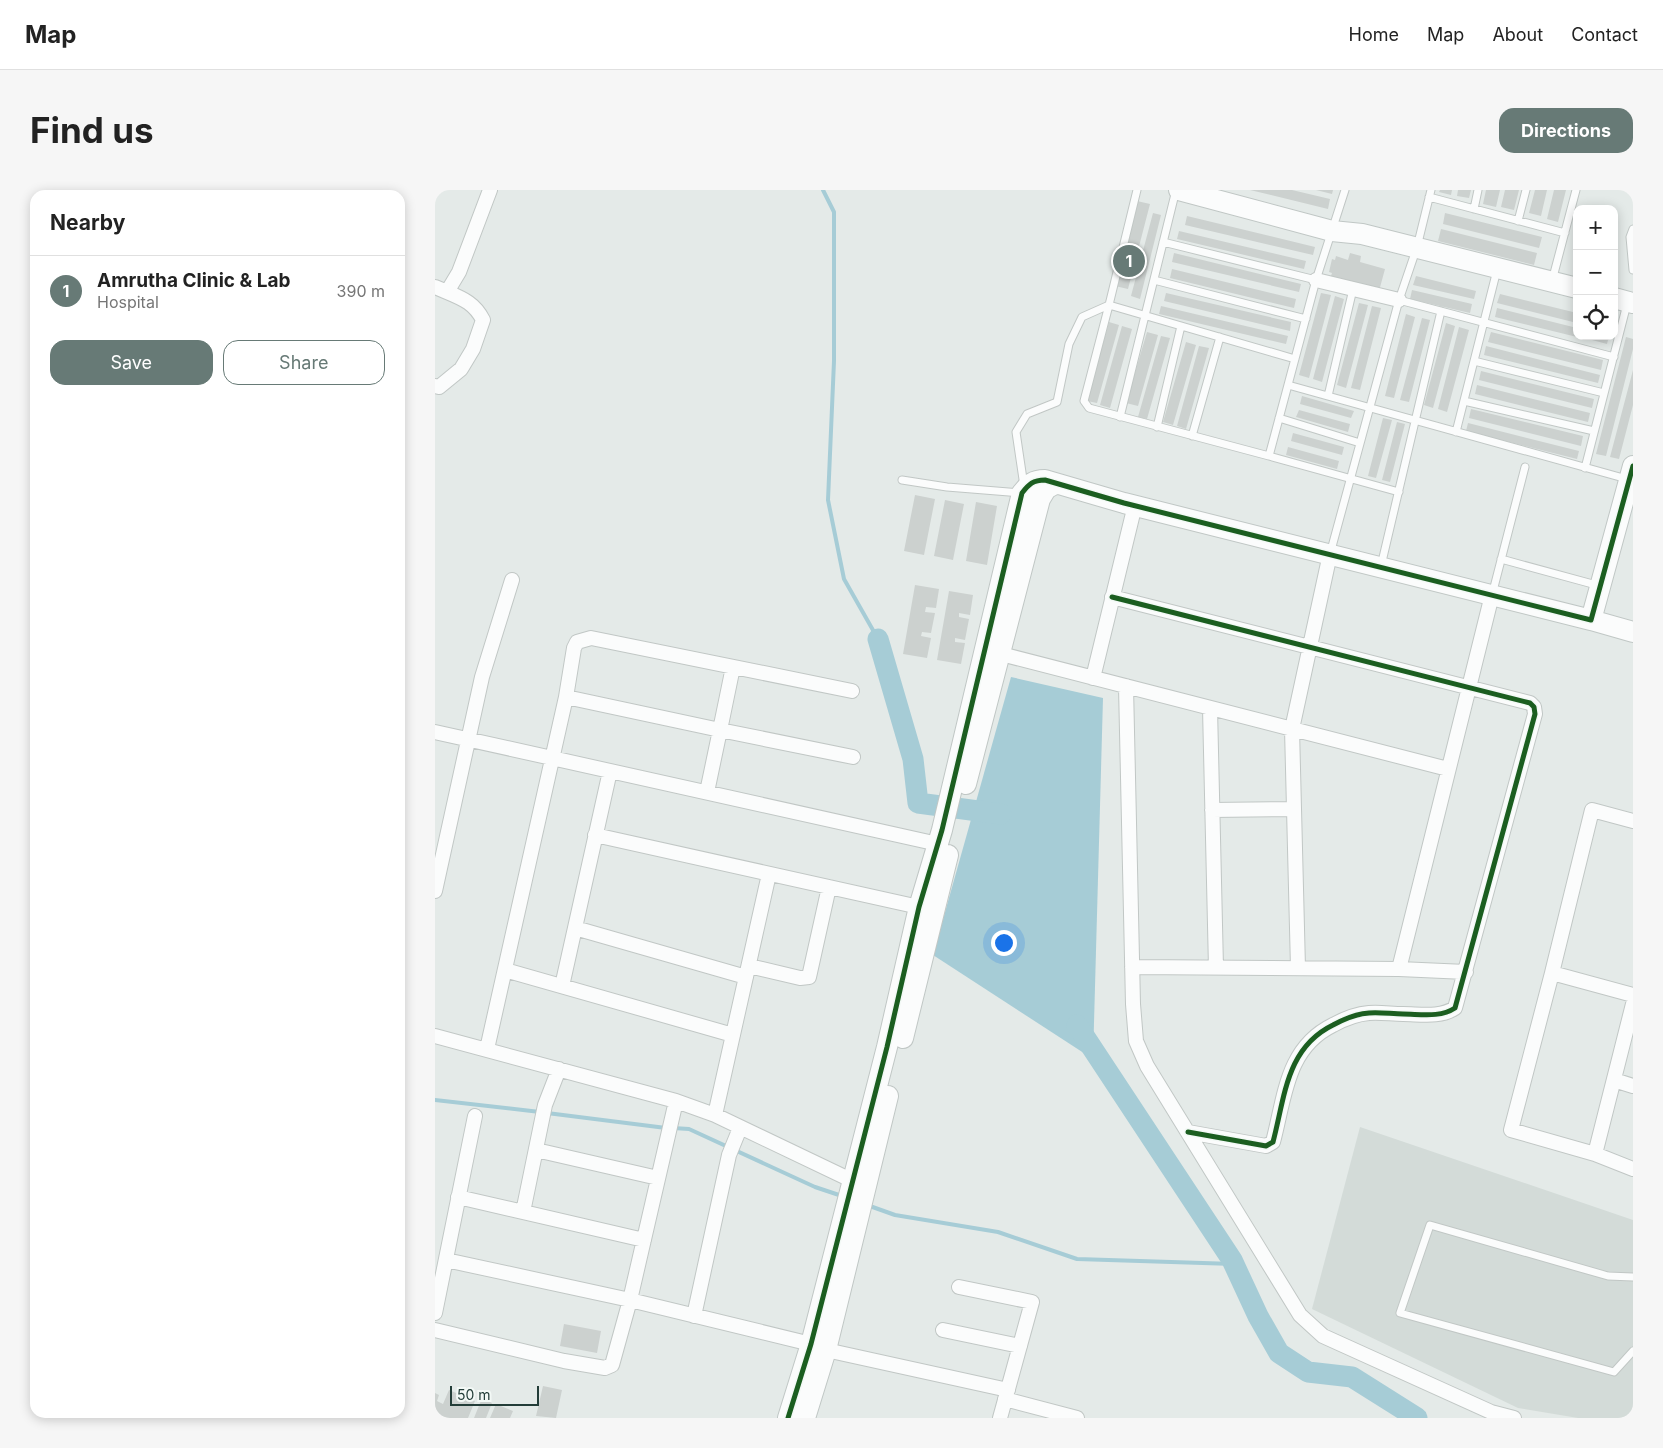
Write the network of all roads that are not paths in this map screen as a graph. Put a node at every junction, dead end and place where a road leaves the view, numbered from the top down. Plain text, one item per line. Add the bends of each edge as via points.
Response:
1 (490, 190) edge
2 (1137, 190) edge
3 (1177, 190) edge
4 (1345, 190) edge
5 (1478, 190) edge
6 (1526, 190) edge
7 (1576, 190) edge
8 (1208, 193) edge
9 (1430, 194) edge
10 (1474, 209) junction
11 (1518, 221) junction
12 (1633, 229) edge
13 (1332, 230) junction
14 (1565, 233) junction
15 (1163, 242) junction
16 (1417, 247) junction
17 (1498, 269) junction
18 (1633, 270) edge
19 (1154, 280) junction
20 (1316, 280) junction
21 (1552, 281) junction
22 (1573, 287) edge
23 (441, 289) edge
24 (1353, 289) junction
25 (1399, 300) junction
26 (1625, 301) edge
27 (1109, 305) junction
28 (1441, 311) junction
29 (1145, 316) junction
30 (1305, 319) junction
31 (1484, 322) junction
32 (1181, 326) junction
33 (1220, 337) junction
34 (1614, 356) junction
35 (1295, 359) junction
36 (1474, 361) junction
37 (1288, 385) junction
38 (435, 386) edge
39 (1604, 393) junction
40 (1328, 396) junction
41 (1464, 401) junction
42 (1371, 407) junction
43 (1120, 417) junction
44 (1279, 418) junction
45 (1416, 421) junction
46 (1157, 427) junction
47 (1594, 431) junction
48 (1457, 432) junction
49 (1192, 436) junction
50 (1360, 442) junction
51 (1269, 456) junction
52 (1525, 467) dead end
53 (1585, 468) junction
54 (1631, 473) edge
55 (1349, 478) junction
56 (902, 480) dead end
57 (1055, 484) junction
58 (1023, 491) junction
59 (1399, 492) junction
60 (1135, 506) junction
61 (1330, 554) junction
62 (1501, 559) junction
63 (1381, 567) junction
64 (512, 580) dead end
65 (1601, 586) junction
66 (1492, 595) junction
67 (1113, 597) junction
68 (1591, 620) junction
69 (1633, 632) edge
70 (1309, 647) junction
71 (1001, 654) junction
72 (733, 667) junction
73 (1093, 678) junction
74 (1125, 686) junction
75 (1469, 687) junction
76 (852, 691) dead end
77 (566, 696) junction
78 (1210, 708) junction
79 (1292, 729) junction
80 (719, 730) junction
81 (435, 732) edge
82 (467, 738) junction
83 (552, 757) junction
84 (853, 757) dead end
85 (1448, 769) junction
86 (610, 771) junction
87 (707, 792) junction
88 (1294, 809) junction
89 (1212, 810) junction
90 (1633, 821) edge
91 (595, 835) junction
92 (938, 844) junction
93 (769, 874) junction
94 (829, 887) junction
95 (435, 891) edge
96 (919, 907) junction
97 (575, 928) junction
98 (1132, 967) junction
99 (1216, 968) junction
100 (1298, 968) junction
101 (1399, 969) junction
102 (505, 970) junction
103 (747, 972) junction
104 (1466, 972) junction
105 (1552, 973) junction
106 (562, 986) junction
107 (1633, 995) edge
108 (1633, 1004) edge
109 (733, 1035) junction
110 (435, 1036) edge
111 (487, 1049) junction
112 (559, 1069) junction
113 (1614, 1080) junction
114 (1633, 1086) edge
115 (676, 1101) junction
116 (475, 1116) dead end
117 (715, 1116) junction
118 (740, 1128) junction
119 (1188, 1132) junction
120 (536, 1150) junction
121 (1595, 1154) junction
122 (1633, 1169) edge
123 (658, 1178) junction
124 (855, 1194) junction
125 (459, 1197) junction
126 (523, 1212) junction
127 (644, 1240) junction
128 (446, 1260) junction
129 (1633, 1277) edge
130 (959, 1287) dead end
131 (630, 1300) junction
132 (435, 1313) edge
133 (694, 1316) junction
134 (435, 1330) edge
135 (943, 1330) dead end
136 (1019, 1346) junction
137 (818, 1347) junction
138 (1633, 1351) edge
139 (1006, 1394) junction
140 (788, 1418) edge
141 (805, 1418) edge
142 (1000, 1418) edge
143 (1077, 1418) edge
144 (1514, 1418) edge

1 - 23 street via 459,272
2 - 27 lane
3 - 8 street
3 - 15 lane
4 - 13 lane
5 - 10 lane
6 - 11 lane
7 - 14 lane
8 - 13 street
9 - 10 lane
9 - 16 lane
10 - 11 lane
11 - 14 lane
12 - 18 lane
13 - 16 street
13 - 20 lane
14 - 21 lane
15 - 19 lane
15 - 20 lane
16 - 17 street
16 - 25 lane
17 - 21 street
17 - 31 lane
19 - 29 lane
19 - 30 lane
20 - 24 street
20 - 30 lane
21 - 22 street
23 - 38 street via 472,304 483,320 473,349 461,369 439,387
24 - 25 street
24 - 40 lane
25 - 28 lane
25 - 42 lane
26 - 34 lane
27 - 29 lane
27 - 43 lane via 1084,401 1089,408
27 - 58 lane via 1082,317 1069,344 1057,402 1027,414 1016,432
28 - 31 lane
28 - 45 lane
29 - 32 lane
29 - 43 lane
30 - 35 lane
31 - 34 lane
31 - 36 lane
32 - 33 lane
32 - 46 lane
33 - 35 lane
33 - 49 lane
34 - 39 lane
35 - 37 lane
36 - 39 lane
36 - 41 lane
37 - 40 lane
37 - 44 lane
39 - 47 lane
40 - 42 lane
41 - 47 lane
41 - 48 lane
42 - 45 lane
42 - 50 lane
43 - 46 lane
44 - 50 lane
44 - 51 lane
45 - 48 lane
45 - 59 lane
46 - 49 lane
47 - 53 lane
48 - 53 lane
49 - 51 lane
50 - 55 lane
51 - 55 lane
52 - 62 lane
53 - 54 lane
54 - 65 street
55 - 59 lane
55 - 61 lane
56 - 58 lane via 947,487
57 - 58 street via 1037,480
57 - 60 street
57 - 71 street via 1046,489 1040,499
58 - 92 street
59 - 63 lane
60 - 61 street
60 - 67 street
61 - 63 street
61 - 70 street
62 - 65 lane
62 - 66 lane
63 - 66 street
64 - 82 street
65 - 68 street
66 - 68 street
66 - 75 street
67 - 70 street
67 - 73 street
68 - 69 street
70 - 75 street
70 - 79 street
71 - 73 street
71 - 124 street
72 - 76 street
72 - 77 street via 583,639 574,648
72 - 80 street
73 - 74 street
74 - 78 street
74 - 98 street
75 - 85 street
75 - 104 street via 1530,703 1535,714
77 - 80 street
77 - 83 street
78 - 79 street
78 - 89 street
79 - 85 street
79 - 88 street
80 - 84 street
80 - 87 street
81 - 82 street
82 - 83 street
82 - 95 street
83 - 86 street
83 - 102 street
85 - 101 street
86 - 87 street
86 - 91 street
87 - 92 street
88 - 89 street
88 - 100 street
89 - 99 street
90 - 105 street via 1592,810
91 - 93 street
91 - 97 street
92 - 96 street
93 - 94 street
93 - 103 street
94 - 96 street
94 - 103 street via 809,977
96 - 124 street
97 - 103 street
97 - 106 street
98 - 99 street
98 - 119 street via 1136,1041 1147,1066
99 - 100 street
100 - 101 street
101 - 104 street
102 - 106 street
102 - 111 street
103 - 109 street
104 - 119 street via 1459,1000 1448,1012 1368,1013 1346,1018 1307,1042 1289,1076 1273,1142 1266,1146
105 - 107 street
105 - 121 street via 1511,1130
106 - 109 street
108 - 113 street
109 - 117 street
110 - 111 street
111 - 112 street
112 - 115 street
112 - 120 street via 544,1112
113 - 114 street
113 - 121 street
115 - 117 street
115 - 123 street
116 - 125 street
117 - 118 street
118 - 124 street
118 - 133 street via 731,1150
119 - 144 street via 1300,1315 1311,1326 1323,1336 1482,1408
120 - 123 street
120 - 126 street
121 - 122 street
123 - 127 street
124 - 137 street
125 - 126 street
125 - 128 street
126 - 127 street
127 - 131 street
128 - 131 street
128 - 132 street
129 - 138 lane via 1608,1276 1430,1225 1400,1313 1614,1372
130 - 136 street via 1032,1302
131 - 133 street
131 - 134 street via 612,1365 605,1368
133 - 137 street
135 - 136 street
136 - 139 street
137 - 139 street
137 - 140 street
137 - 141 street
139 - 142 street
139 - 143 street

